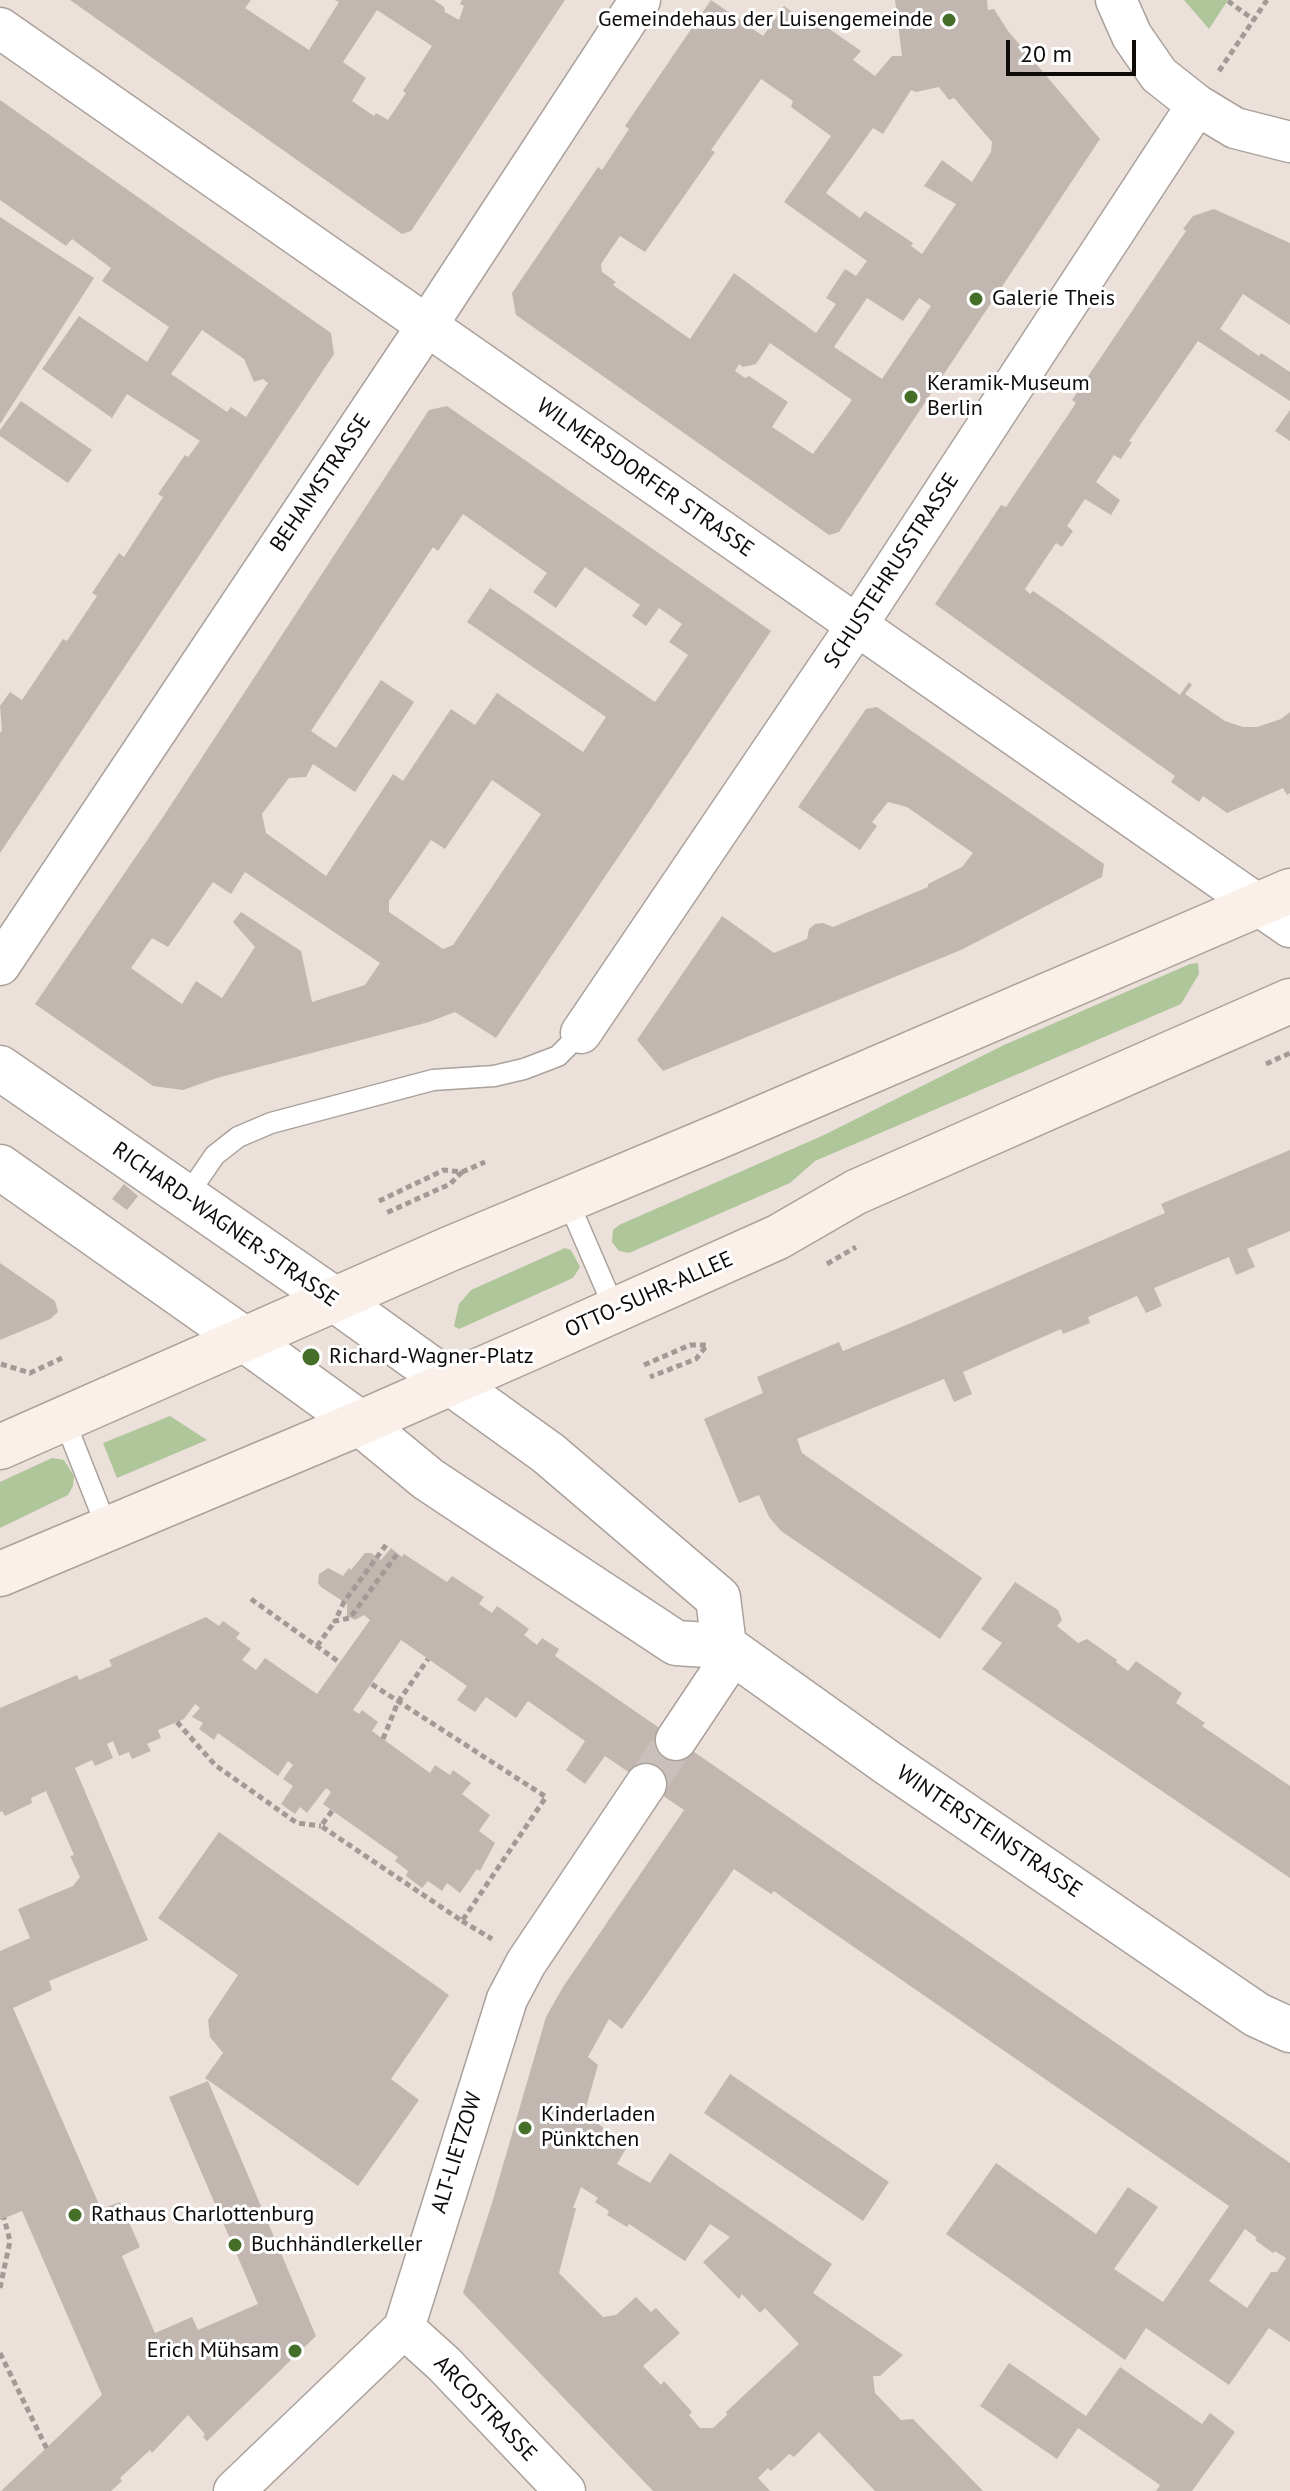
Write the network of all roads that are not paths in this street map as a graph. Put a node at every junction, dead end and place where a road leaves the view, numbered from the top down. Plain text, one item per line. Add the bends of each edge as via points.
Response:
1 (640, 0) edge
2 (1116, 0) edge
3 (0, 28) edge
4 (1197, 105) junction
5 (1290, 142) edge
6 (426, 327) junction
7 (857, 625) junction
8 (1279, 908) edge
9 (0, 965) edge
10 (1290, 1001) edge
11 (581, 1033) joint
12 (0, 1068) edge
13 (0, 1167) edge
14 (186, 1197) junction
15 (568, 1201) junction
16 (334, 1299) junction
17 (615, 1310) junction
18 (244, 1339) junction
19 (449, 1383) junction
20 (64, 1419) junction
21 (360, 1423) junction
22 (0, 1447) edge
23 (107, 1528) junction
24 (0, 1574) edge
25 (729, 1650) junction
26 (676, 1740) tunnel mouth
27 (646, 1784) tunnel mouth
28 (1274, 2022) edge
29 (1290, 2050) edge
30 (404, 2328) junction
31 (234, 2491) edge
32 (565, 2491) edge

1 - 6 street, BEHAIMSTRASSE
2 - 4 street via 1132,36 1159,75
3 - 6 street, WILMERSDORFER STRASSE
4 - 5 street via 1235,128
4 - 7 street, SCHUSTEHRUSSTRASSE
6 - 7 street, WILMERSDORFER STRASSE
6 - 9 street, BEHAIMSTRASSE
7 - 8 street, WILMERSDORFER STRASSE
7 - 11 street, SCHUSTEHRUSSTRASSE
8 - 15 main road
10 - 17 main road, OTTO-SUHR-ALLEE via 856,1192 778,1237
11 - 14 lane via 558,1056 524,1069 433,1080 238,1137 215,1155
12 - 14 street, RICHARD-WAGNER-STRASSE
13 - 18 street
14 - 16 street, RICHARD-WAGNER-STRASSE
15 - 16 main road
15 - 17 lane
16 - 18 main road
16 - 19 street, RICHARD-WAGNER-STRASSE
17 - 19 main road, OTTO-SUHR-ALLEE
18 - 20 main road
18 - 21 street
19 - 21 main road, OTTO-SUHR-ALLEE
19 - 25 street via 560,1462 718,1598
20 - 22 main road
20 - 23 lane
21 - 23 main road, OTTO-SUHR-ALLEE
21 - 25 street via 428,1479 676,1643
23 - 24 main road, OTTO-SUHR-ALLEE
25 - 26 street
25 - 28 street, WINTERSTEINSTRASSE
27 - 30 street, ALT-LIETZOW via 507,1999
28 - 29 street, WINTERSTEINSTRASSE
30 - 31 street, ALT-LIETZOW
30 - 32 street, ARCOSTRASSE

